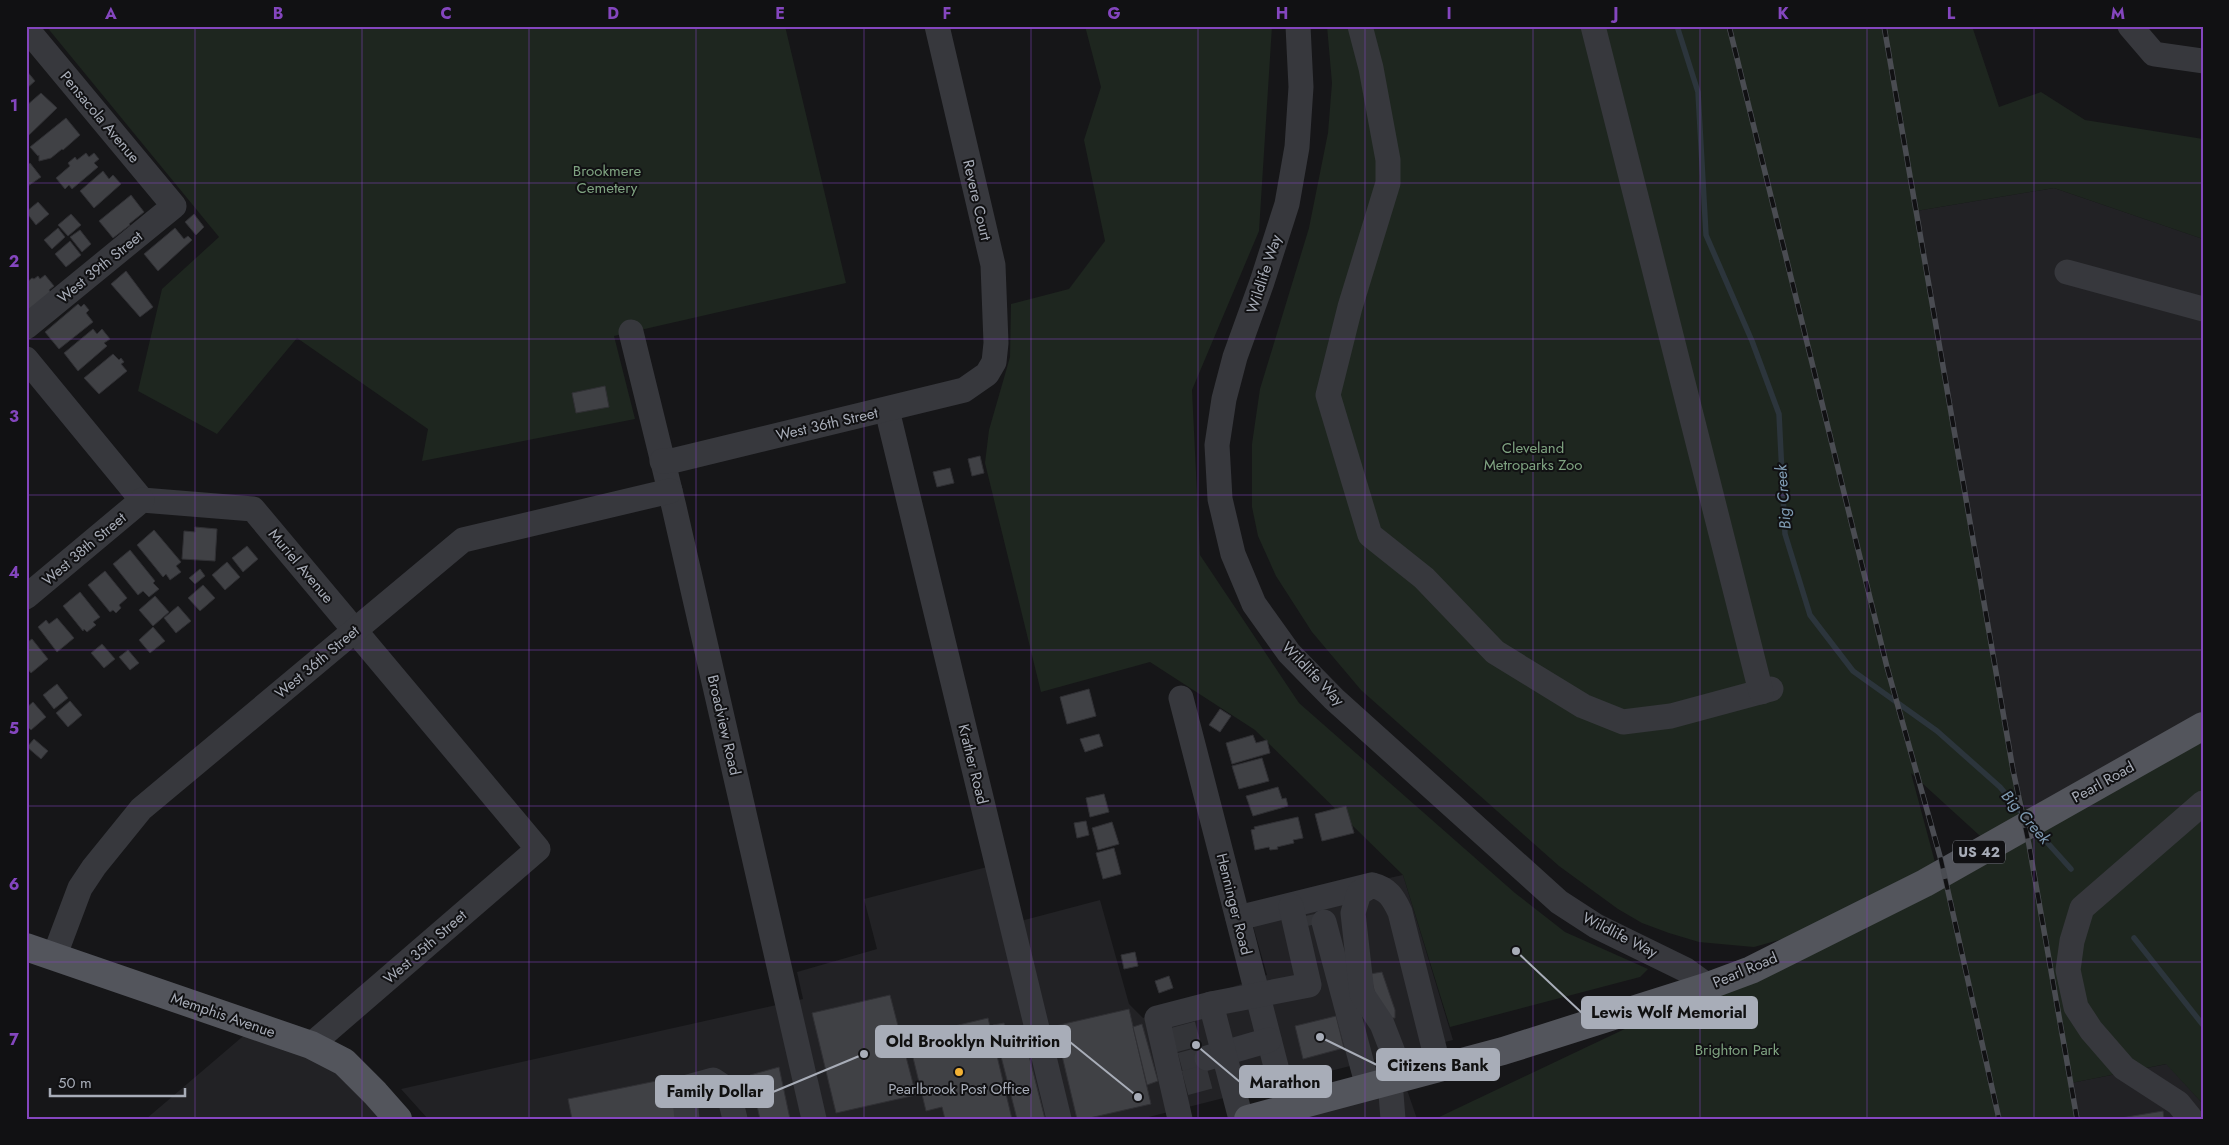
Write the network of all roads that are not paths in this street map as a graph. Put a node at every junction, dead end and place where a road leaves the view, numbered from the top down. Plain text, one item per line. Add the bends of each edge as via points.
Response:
1 (937, 26) edge
2 (1298, 26) edge
3 (1360, 26) edge
4 (1593, 26) edge
5 (2130, 26) edge
6 (26, 28) edge
7 (2201, 58) edge
8 (174, 206) joint
9 (2067, 272) dead end
10 (2203, 309) edge
11 (26, 327) edge
12 (631, 332) dead end
13 (26, 359) edge
14 (986, 374) joint
15 (887, 410) junction
16 (662, 461) junction
17 (670, 491) junction
18 (142, 500) junction
19 (26, 598) edge
20 (355, 631) junction
21 (1181, 698) dead end
22 (2203, 726) edge
23 (2203, 803) edge
24 (538, 849) joint
25 (1372, 885) junction
26 (1314, 915) junction
27 (1238, 918) junction
28 (26, 947) edge
29 (54, 957) junction
30 (1340, 978) junction
31 (1310, 985) junction
32 (1708, 986) junction
33 (1257, 994) junction
34 (1209, 1022) junction
35 (1269, 1040) junction
36 (311, 1045) junction
37 (1217, 1064) junction
38 (1440, 1068) junction
39 (1387, 1082) junction
40 (1293, 1112) edge
41 (398, 1119) edge
42 (687, 1119) edge
43 (736, 1119) edge
44 (814, 1119) edge
45 (1059, 1119) edge
46 (1180, 1119) edge
47 (1241, 1119) edge
48 (1248, 1119) edge
49 (1393, 1119) edge
50 (2190, 1119) edge

1 - 14 street, Revere Court via 993,265 996,343 994,362
2 - 32 street, Wildlife Way via 1301,87 1298,138 1287,204 1235,357 1217,446 1220,499 1231,545 1254,604 1289,653 1334,699 1559,902 1596,926 1686,970
3 - 4 street via 1372,68 1387,151 1388,183 1350,307 1328,395 1370,535 1424,578 1495,652 1583,706 1623,722 1670,716 1766,690
5 - 7 street via 2154,54
6 - 8 street, Pensacola Avenue
8 - 11 street, West 39th Street
9 - 10 street
12 - 16 street, Broadview Road
13 - 18 street
14 - 15 street, West 36th Street via 964,390
15 - 16 street, West 36th Street
15 - 45 street, Krather Road
16 - 17 street, Broadview Road
17 - 20 street, West 36th Street via 463,540
17 - 44 street, Broadview Road
18 - 19 street, West 38th Street
18 - 20 street, Muriel Avenue via 253,509
20 - 24 street, Muriel Avenue
20 - 29 street, West 36th Street via 141,809 80,888
21 - 27 street, Henninger Road
22 - 32 main road, Pearl Road / US 42 via 1925,883 1750,970
23 - 50 street via 2082,908 2072,940 2068,970 2076,1007 2091,1030 2124,1068 2178,1103
24 - 36 street, West 35th Street
25 - 26 street
25 - 38 street via 1383,887 1393,896 1400,912
25 - 39 street via 1359,893 1353,914 1362,994 1382,1024
26 - 27 street
26 - 30 street
26 - 31 street
27 - 33 street, Henninger Road
28 - 29 main road, Memphis Avenue
29 - 36 main road, Memphis Avenue
30 - 31 street
30 - 39 street via 1357,1044
31 - 33 street
32 - 38 main road, Pearl Road / US 42
33 - 34 street
33 - 35 street, Henninger Road
34 - 37 street
34 - 46 street via 1157,1018 1169,1041 1177,1075
35 - 37 street
35 - 40 street, Henninger Road
36 - 41 main road, Memphis Avenue via 344,1062
37 - 47 street
38 - 39 main road, Pearl Road / US 42
39 - 40 main road, Pearl Road / US 42
39 - 49 street
40 - 48 main road, Pearl Road / US 42
42 - 43 street via 684,1088 712,1080 728,1090

